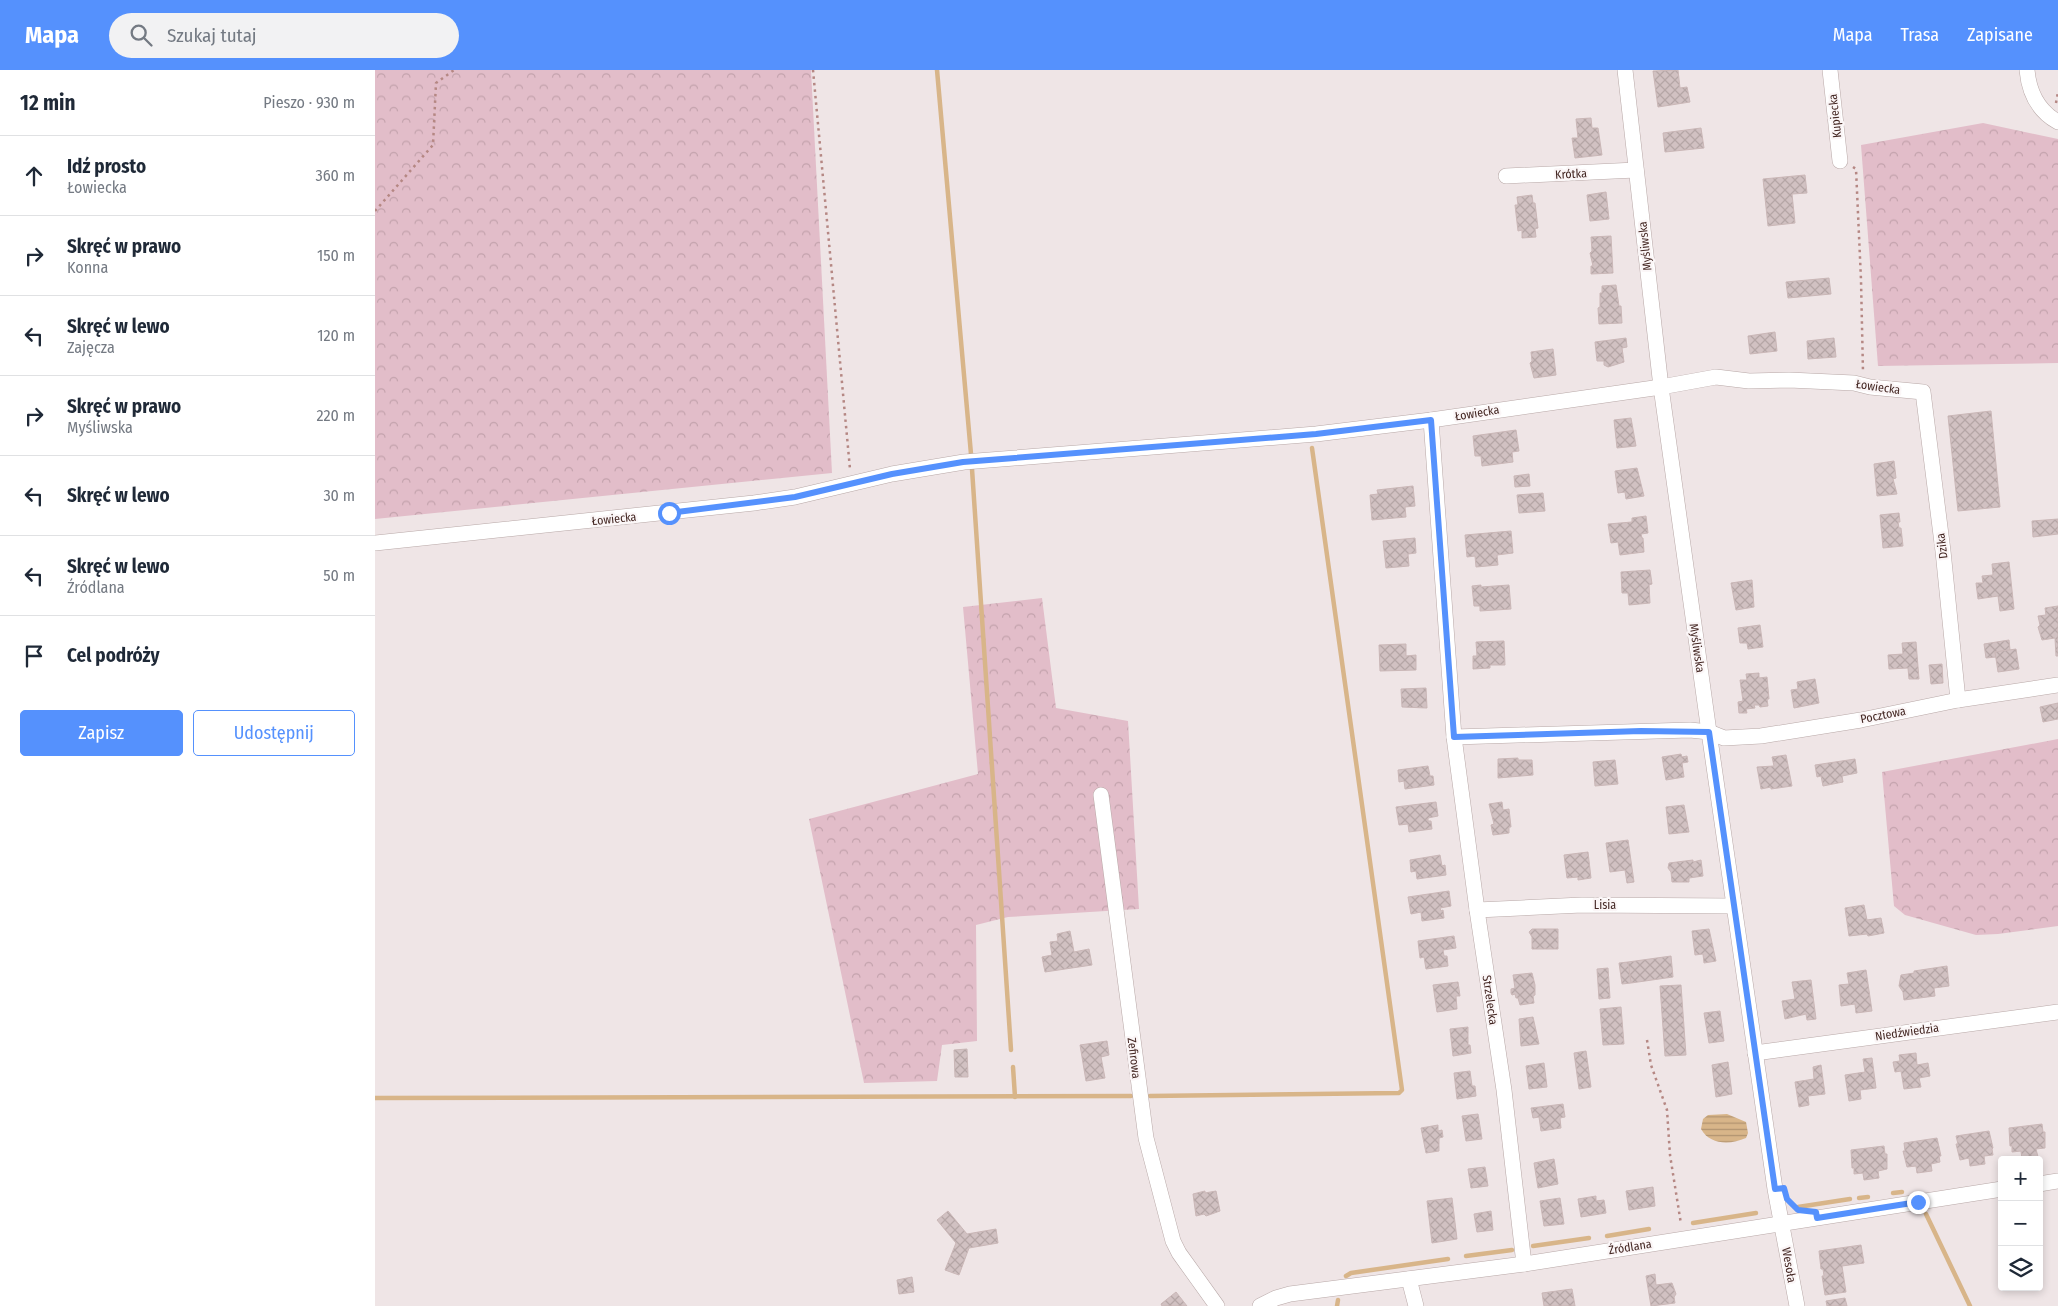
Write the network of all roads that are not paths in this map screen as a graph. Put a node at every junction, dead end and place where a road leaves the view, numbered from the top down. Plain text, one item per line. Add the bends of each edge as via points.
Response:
1 (1625, 70) edge
2 (1830, 70) edge
3 (2027, 70) edge
4 (2058, 122) edge
5 (1840, 161) road end
6 (1636, 170) junction
7 (1506, 176) dead end
8 (1661, 387) junction
9 (1923, 392) joint
10 (1431, 420) junction
11 (375, 543) edge
12 (2058, 685) edge
13 (1958, 700) junction
14 (1709, 732) junction
15 (1454, 737) junction
16 (1101, 795) dead end
17 (1734, 906) junction
18 (1477, 910) junction
19 (2058, 1012) edge
20 (1755, 1052) junction
21 (2058, 1181) edge
22 (2043, 1183) edge
23 (1998, 1190) edge
24 (1782, 1224) junction
25 (1524, 1264) junction
26 (1409, 1279) junction
27 (1217, 1306) edge
28 (1261, 1306) edge
29 (1416, 1306) edge
30 (1797, 1306) edge

1 - 6 street, Myśliwska
2 - 5 street, Kupiecka
3 - 4 street via 2037,104
6 - 7 street, Krótka
6 - 8 street, Myśliwska
8 - 9 street, Łowiecka via 1716,377 1749,381 1854,383
8 - 10 street, Łowiecka
8 - 14 street, Myśliwska
9 - 13 street, Dzika
10 - 11 street, Łowiecka via 1316,434 963,462 754,503
10 - 15 street, Strzelecka
12 - 13 street, Pocztowa
13 - 14 street, Pocztowa via 1761,736 1724,738
14 - 15 street, Pocztowa
14 - 17 street, Myśliwska
15 - 18 street, Strzelecka
16 - 27 street, Zefirowa via 1146,1138 1173,1240
17 - 18 street, Lisia via 1582,905
17 - 20 street, Myśliwska
18 - 25 street, Strzelecka via 1504,1090
19 - 20 street, Niedźwiedzia
20 - 24 street, Myśliwska
21 - 22 street
23 - 24 street, Źródlana
24 - 25 street, Źródlana
24 - 30 street, Wesoła
25 - 26 street, Źródlana
26 - 28 street, Źródlana via 1290,1294
26 - 29 street

